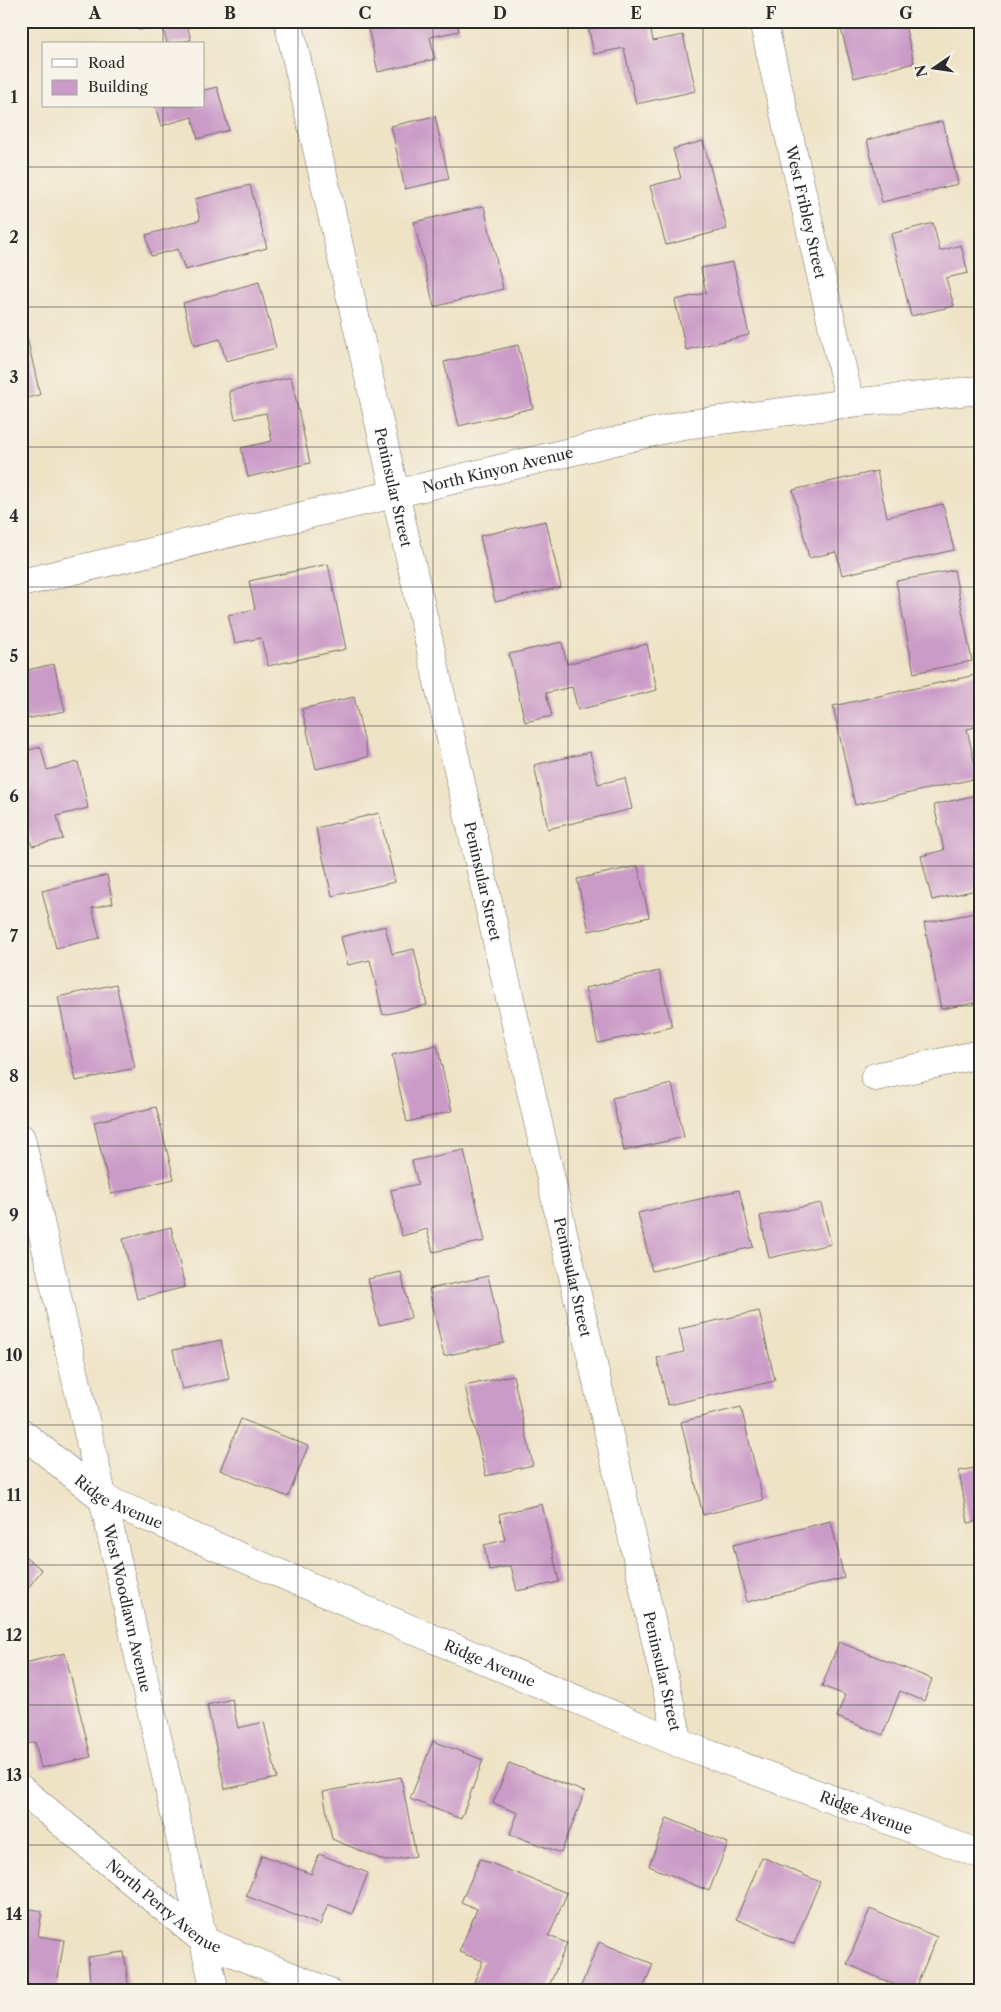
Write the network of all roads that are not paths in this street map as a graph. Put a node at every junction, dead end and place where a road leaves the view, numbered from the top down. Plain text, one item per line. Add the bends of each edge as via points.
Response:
1 (288, 21) edge
2 (762, 21) edge
3 (980, 390) edge
4 (850, 403) junction
5 (397, 494) junction
6 (21, 584) edge
7 (980, 1054) edge
8 (875, 1077) dead end
9 (21, 1138) edge
10 (21, 1432) edge
11 (102, 1498) junction
12 (679, 1743) junction
13 (21, 1789) edge
14 (980, 1854) edge
15 (204, 1941) junction
16 (215, 1991) edge
17 (326, 1991) edge

1 - 5 street, Peninsular Street
2 - 4 street, West Fribley Street
3 - 4 street, North Kinyon Avenue
4 - 5 street, North Kinyon Avenue via 684,425
5 - 6 street, North Kinyon Avenue
5 - 12 street, Peninsular Street
7 - 8 street
9 - 11 street, West Woodlawn Avenue
10 - 11 street, Ridge Avenue
11 - 12 street, Ridge Avenue
11 - 15 street, West Woodlawn Avenue
12 - 14 street, Ridge Avenue
13 - 15 street, North Perry Avenue
15 - 16 street, West Woodlawn Avenue
15 - 17 street, North Perry Avenue

